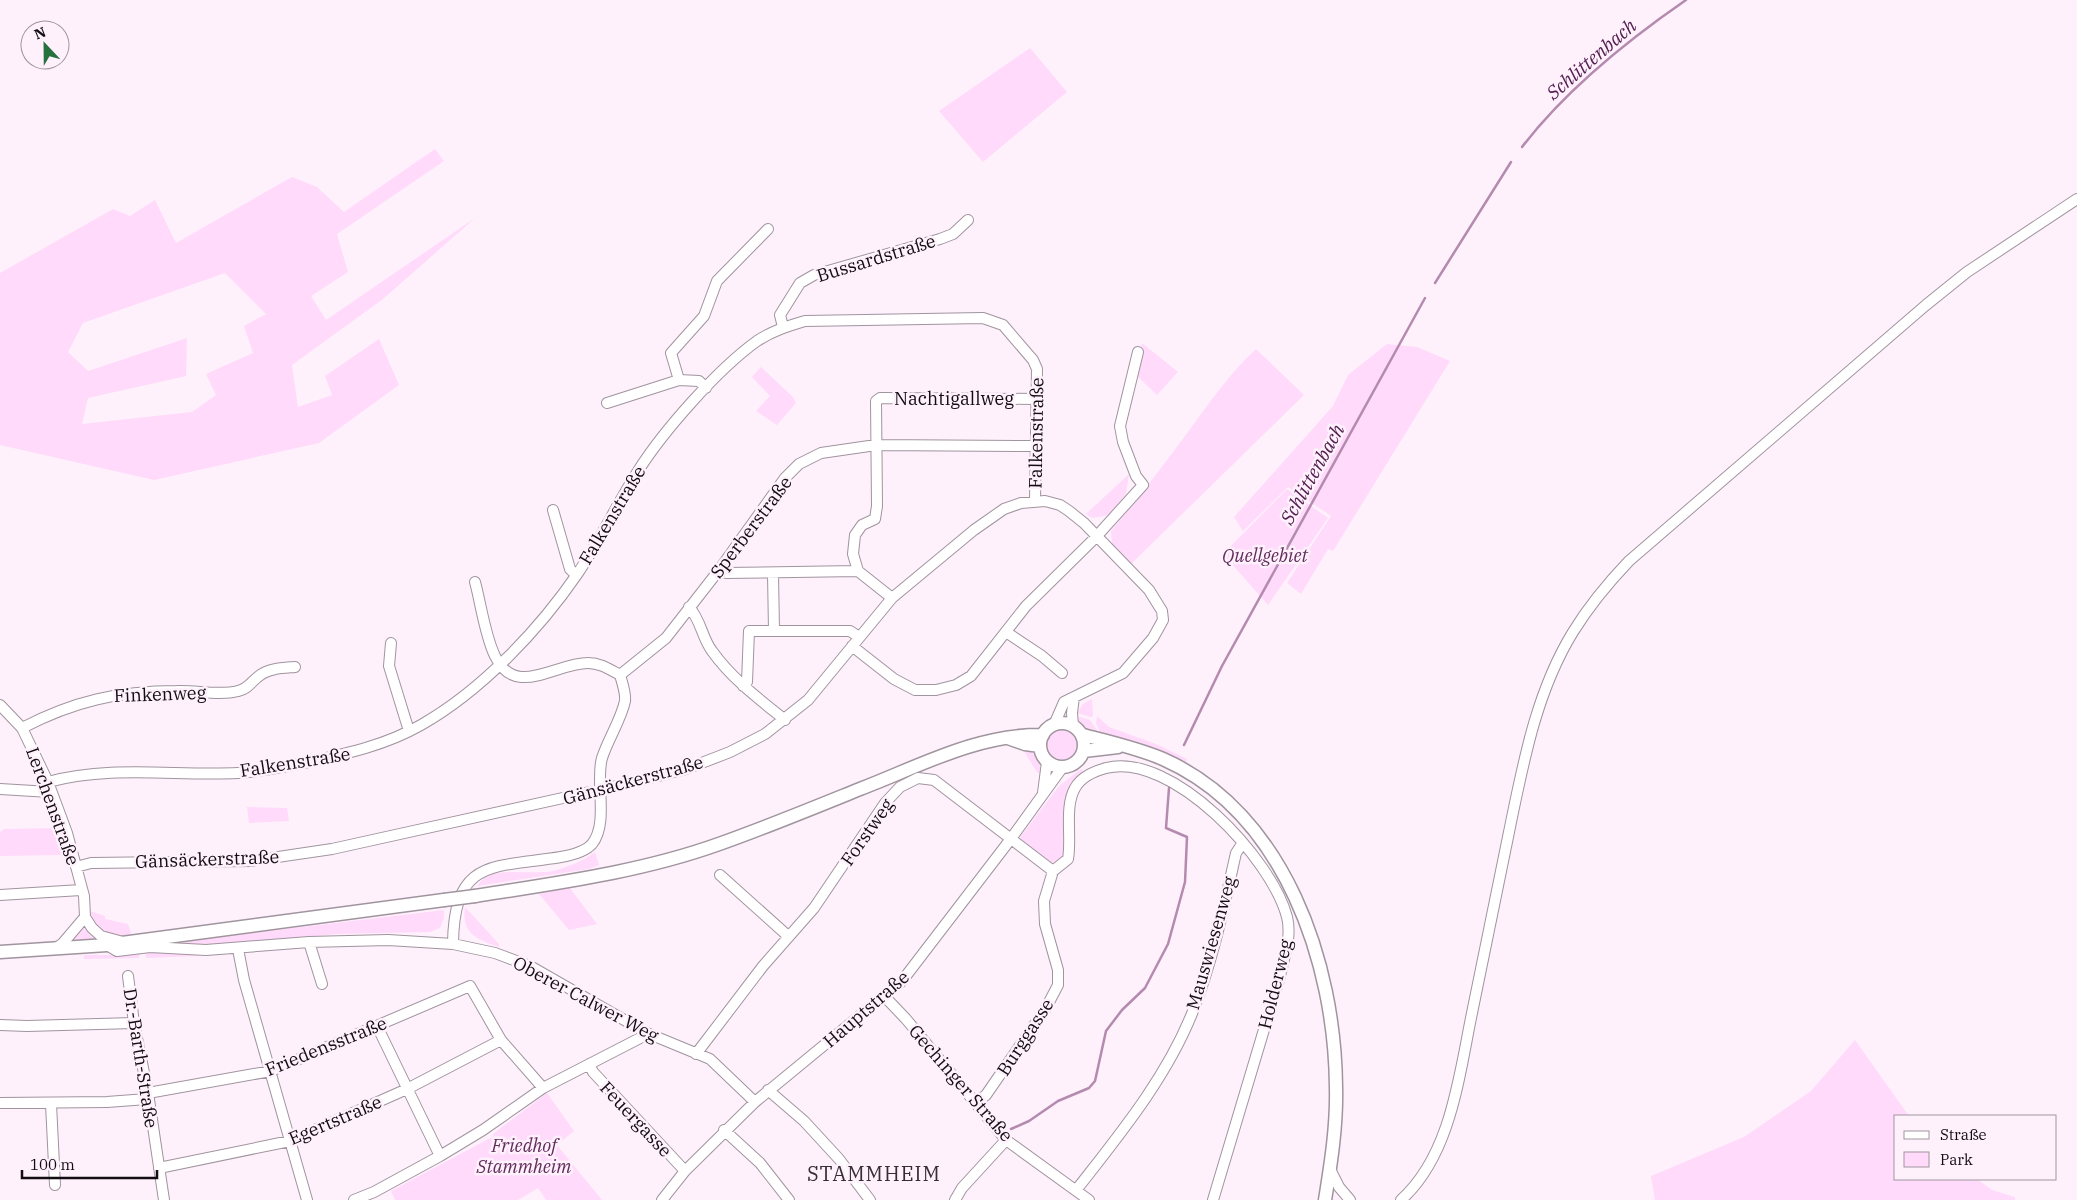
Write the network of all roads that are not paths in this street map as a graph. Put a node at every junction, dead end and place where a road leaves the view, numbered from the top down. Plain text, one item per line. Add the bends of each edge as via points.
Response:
1 (2077, 199) edge
2 (968, 220) dead end
3 (768, 229) dead end
4 (783, 327) junction
5 (1138, 352) dead end
6 (679, 380) junction
7 (706, 388) junction
8 (1037, 399) junction
9 (607, 403) dead end
10 (876, 445) junction
11 (1035, 446) junction
12 (1035, 501) junction
13 (553, 510) dead end
14 (1096, 537) junction
15 (719, 570) junction
16 (858, 571) junction
17 (773, 574) junction
18 (576, 575) junction
19 (476, 582) dead end
20 (892, 598) junction
21 (690, 607) junction
22 (774, 631) junction
23 (1006, 632) junction
24 (859, 637) junction
25 (392, 643) dead end
26 (852, 646) junction
27 (500, 666) junction
28 (295, 667) dead end
29 (1062, 673) dead end
30 (620, 675) junction
31 (743, 686) junction
32 (1074, 697) junction
33 (0, 705) edge
34 (785, 720) junction
35 (1054, 725) junction
36 (1073, 726) junction
37 (22, 728) junction
38 (409, 731) junction
39 (1082, 736) junction
40 (1042, 740) junction
41 (1128, 746) junction
42 (1084, 751) junction
43 (1047, 762) junction
44 (1062, 768) junction
45 (49, 787) junction
46 (0, 789) edge
47 (600, 790) junction
48 (1043, 793) junction
49 (1010, 840) junction
50 (1242, 844) junction
51 (76, 867) junction
52 (1053, 871) junction
53 (720, 875) dead end
54 (81, 890) junction
55 (0, 895) edge
56 (85, 917) junction
57 (788, 936) junction
58 (129, 942) junction
59 (309, 942) junction
60 (453, 944) junction
61 (107, 945) junction
62 (238, 949) junction
63 (53, 950) junction
64 (0, 952) edge
65 (128, 976) dead end
66 (322, 984) dead end
67 (885, 997) junction
68 (134, 1023) junction
69 (0, 1025) edge
70 (377, 1026) junction
71 (647, 1033) junction
72 (500, 1040) junction
73 (696, 1054) junction
74 (590, 1064) junction
75 (271, 1071) junction
76 (407, 1088) junction
77 (543, 1088) junction
78 (768, 1090) junction
79 (148, 1096) junction
80 (755, 1102) junction
81 (0, 1103) edge
82 (976, 1103) junction
83 (51, 1104) junction
84 (724, 1130) junction
85 (1006, 1140) junction
86 (290, 1141) junction
87 (440, 1156) junction
88 (159, 1168) junction
89 (1330, 1169) junction
90 (685, 1171) junction
91 (55, 1185) dead end
92 (1077, 1190) junction
93 (376, 1196) edge
94 (164, 1200) edge
95 (307, 1200) edge
96 (354, 1200) edge
97 (662, 1200) edge
98 (789, 1200) edge
99 (870, 1200) edge
100 (955, 1200) edge
101 (1089, 1200) edge
102 (1213, 1200) edge
103 (1325, 1200) edge
104 (1350, 1200) edge
105 (1401, 1200) edge

1 - 105 street via 1966,272 1926,305 1629,561 1601,591 1577,626 1533,722 1466,1044 1444,1132 1428,1167
2 - 4 street, Bussardstraße via 953,234 940,239 807,279 787,301 780,315
3 - 6 street via 717,281 704,316 671,353
4 - 7 street, Falkenstraße via 758,340
4 - 8 street, Falkenstraße via 805,321 983,318 1003,325 1033,360 1037,369
5 - 14 street via 1120,426 1136,476 1143,485
6 - 7 street via 698,381
6 - 9 street
7 - 18 street, Falkenstraße via 656,445
8 - 10 street, Nachtigallweg via 880,398 876,405
8 - 11 street, Falkenstraße
10 - 11 street, Sperberstraße
10 - 15 street, Sperberstraße via 820,453 799,464 785,478
10 - 16 street via 877,506 875,519 862,526 855,535 853,554
11 - 12 street, Falkenstraße
12 - 14 street, Gänsäckerstraße via 1060,505
12 - 20 street, Gänsäckerstraße via 1004,509
13 - 18 street via 570,569
14 - 23 street via 1026,606
14 - 32 street, Gänsäckerstraße via 1149,590 1159,604 1163,620 1153,638 1124,673
15 - 17 street
15 - 21 street, Sperberstraße
16 - 17 street
16 - 20 street
17 - 22 street
18 - 27 street, Falkenstraße
19 - 27 street via 493,654
20 - 24 street, Gänsäckerstraße
21 - 30 street, Sperberstraße via 666,638
21 - 31 street via 697,616 710,650
22 - 24 street via 850,631
22 - 31 street via 749,631 747,682
23 - 26 street via 972,676 956,685 936,690 915,690 894,679
23 - 29 street
24 - 26 street, Gänsäckerstraße
25 - 38 street via 389,666
26 - 34 street, Gänsäckerstraße via 808,700
27 - 30 street via 510,675 523,678 587,663
27 - 38 street, Falkenstraße via 443,710
28 - 37 street, Finkenweg via 268,670 247,688 237,692 178,690 120,693 88,700 50,713
30 - 47 street via 625,700 602,758
31 - 34 street
32 - 35 street, Gänsäckerstraße via 1064,702
32 - 36 street
33 - 37 street, Lerchenstraße
34 - 47 street, Gänsäckerstraße via 730,752 694,766
35 - 36 main road
35 - 40 main road
36 - 39 main road
37 - 45 street, Lerchenstraße
38 - 45 street, Falkenstraße via 356,752 280,767 239,773 100,772 72,776
39 - 41 main road
39 - 42 main road
40 - 43 main road
40 - 58 main road, bridge via 1025,744 1008,738 966,746 776,823 693,852 610,874 476,896
41 - 42 main road
41 - 89 main road via 1164,759 1201,781 1228,803 1273,856 1293,890 1323,977 1333,1033 1336,1087
42 - 44 main road via 1076,763
43 - 44 main road
43 - 48 street, Hauptstraße
44 - 48 street, Hauptstraße
45 - 46 street, Falkenstraße
45 - 51 street, Lerchenstraße
47 - 51 street, Gänsäckerstraße via 409,834 276,858 91,863
47 - 60 street via 599,832 584,850 560,857 497,865 472,876 456,907
48 - 49 street, Hauptstraße
49 - 52 street
49 - 57 street, Forstweg via 934,780 918,778 900,786 885,804 814,908
49 - 67 street, Hauptstraße via 942,931
50 - 52 street, Holderweg via 1218,815 1194,796 1149,770 1115,766 1097,771 1075,788 1070,802 1068,859
50 - 92 street, Mauswiesenweg via 1236,853 1216,942 1193,1012 1161,1073
50 - 102 street, Holderweg via 1254,856 1279,896 1289,932 1280,976
51 - 54 street, Lerchenstraße
52 - 82 street, Burggasse via 1044,901 1045,924 1058,970 1058,985 1046,1008 986,1095
53 - 57 street
54 - 55 street
54 - 56 street, Lerchenstraße
56 - 58 street via 101,936
56 - 63 street
57 - 73 street, Forstweg
58 - 61 main road
59 - 60 street, Oberer Calwer Weg via 388,940
59 - 62 street, Oberer Calwer Weg
59 - 66 street
60 - 71 street, Oberer Calwer Weg via 495,953 530,966
61 - 62 street, Oberer Calwer Weg via 117,951 150,947
61 - 63 main road
62 - 75 street
63 - 64 main road
65 - 68 street, Dr.-Barth-Straße
67 - 78 street, Hauptstraße
67 - 82 street, Gechinger Straße
68 - 69 street
68 - 79 street, Dr.-Barth-Straße
70 - 72 street, Friedensstraße via 470,986
70 - 75 street, Friedensstraße
70 - 76 street
71 - 73 street, Oberer Calwer Weg
71 - 74 street
72 - 76 street, Egertstraße
72 - 77 street
73 - 80 street, Oberer Calwer Weg via 710,1059
74 - 77 street
74 - 90 street, Feuergasse via 593,1072
75 - 79 street, Friedensstraße
75 - 86 street
76 - 86 street, Egertstraße
76 - 87 street
77 - 87 street
78 - 80 street, Hauptstraße
78 - 99 street via 804,1121
79 - 83 street, Friedensstraße
79 - 88 street, Dr.-Barth-Straße
80 - 84 street, Hauptstraße
81 - 83 street, Friedensstraße
82 - 85 street, Gechinger Straße
83 - 91 street
84 - 90 street, Hauptstraße
84 - 98 street via 760,1163
85 - 92 street, Gechinger Straße
85 - 100 street
86 - 88 street, Egertstraße
86 - 95 street
87 - 93 street
88 - 94 street, Dr.-Barth-Straße
89 - 103 main road
89 - 104 street
90 - 97 street, Hauptstraße
92 - 101 street, Gechinger Straße
93 - 96 street

